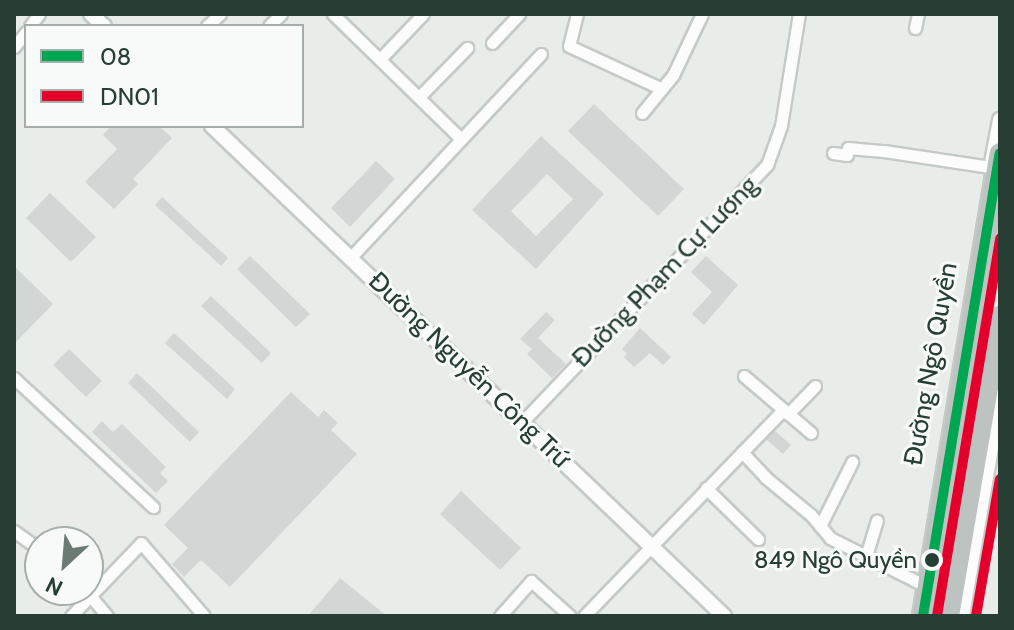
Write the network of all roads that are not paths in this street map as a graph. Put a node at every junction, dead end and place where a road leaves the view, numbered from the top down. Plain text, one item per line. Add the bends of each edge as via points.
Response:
1 (333, 14) edge
2 (423, 14) edge
3 (519, 14) edge
4 (577, 14) edge
5 (702, 14) edge
6 (799, 14) edge
7 (918, 14) edge
8 (915, 28) dead end
9 (492, 43) dead end
10 (467, 48) dead end
11 (541, 54) dead end
12 (380, 59) junction
13 (662, 89) junction
14 (419, 97) junction
15 (642, 113) dead end
16 (1000, 120) edge
17 (214, 128) edge
18 (461, 139) junction
19 (833, 153) dead end
20 (996, 163) edge
21 (351, 257) junction
22 (1000, 318) edge
23 (998, 345) edge
24 (744, 376) dead end
25 (14, 378) edge
26 (815, 386) dead end
27 (1000, 397) edge
28 (786, 412) junction
29 (523, 421) junction
30 (811, 433) dead end
31 (742, 452) junction
32 (852, 462) dead end
33 (706, 488) junction
34 (153, 507) dead end
35 (877, 521) dead end
36 (820, 526) junction
37 (758, 539) dead end
38 (652, 544) junction
39 (866, 556) junction
40 (104, 577) edge
41 (924, 585) junction
42 (204, 616) edge
43 (500, 616) edge
44 (570, 616) edge
45 (584, 616) edge
46 (724, 616) edge
47 (913, 616) edge
48 (923, 616) edge
49 (949, 616) edge
50 (962, 616) edge

1 - 12 street
2 - 12 street
3 - 9 street
4 - 13 street via 569,46
5 - 13 street
6 - 29 street, Đường Phạm Cự Lượng via 781,126 767,165
7 - 8 street
10 - 14 street
11 - 18 street
12 - 14 street
13 - 15 street
14 - 18 street
16 - 20 street, Đường Ngô Quyền
17 - 21 street, Đường Nguyễn Công Trứ
18 - 21 street
19 - 20 street via 847,155 848,148
20 - 41 highway, Đường Ngô Quyền
21 - 29 street, Đường Nguyễn Công Trứ
22 - 23 highway
23 - 49 highway
24 - 28 street
25 - 34 street
26 - 28 street
27 - 50 street
28 - 30 street
28 - 31 street
29 - 38 street, Đường Nguyễn Công Trứ
31 - 33 street
31 - 36 street
32 - 36 street
33 - 37 street
33 - 38 street
35 - 39 street
36 - 39 street via 830,538
38 - 45 street
38 - 46 street, Đường Nguyễn Công Trứ
39 - 41 street
40 - 42 street via 141,543
41 - 47 street, Đường Ngô Quyền
41 - 48 highway, Đường Ngô Quyền
43 - 44 street via 531,581

